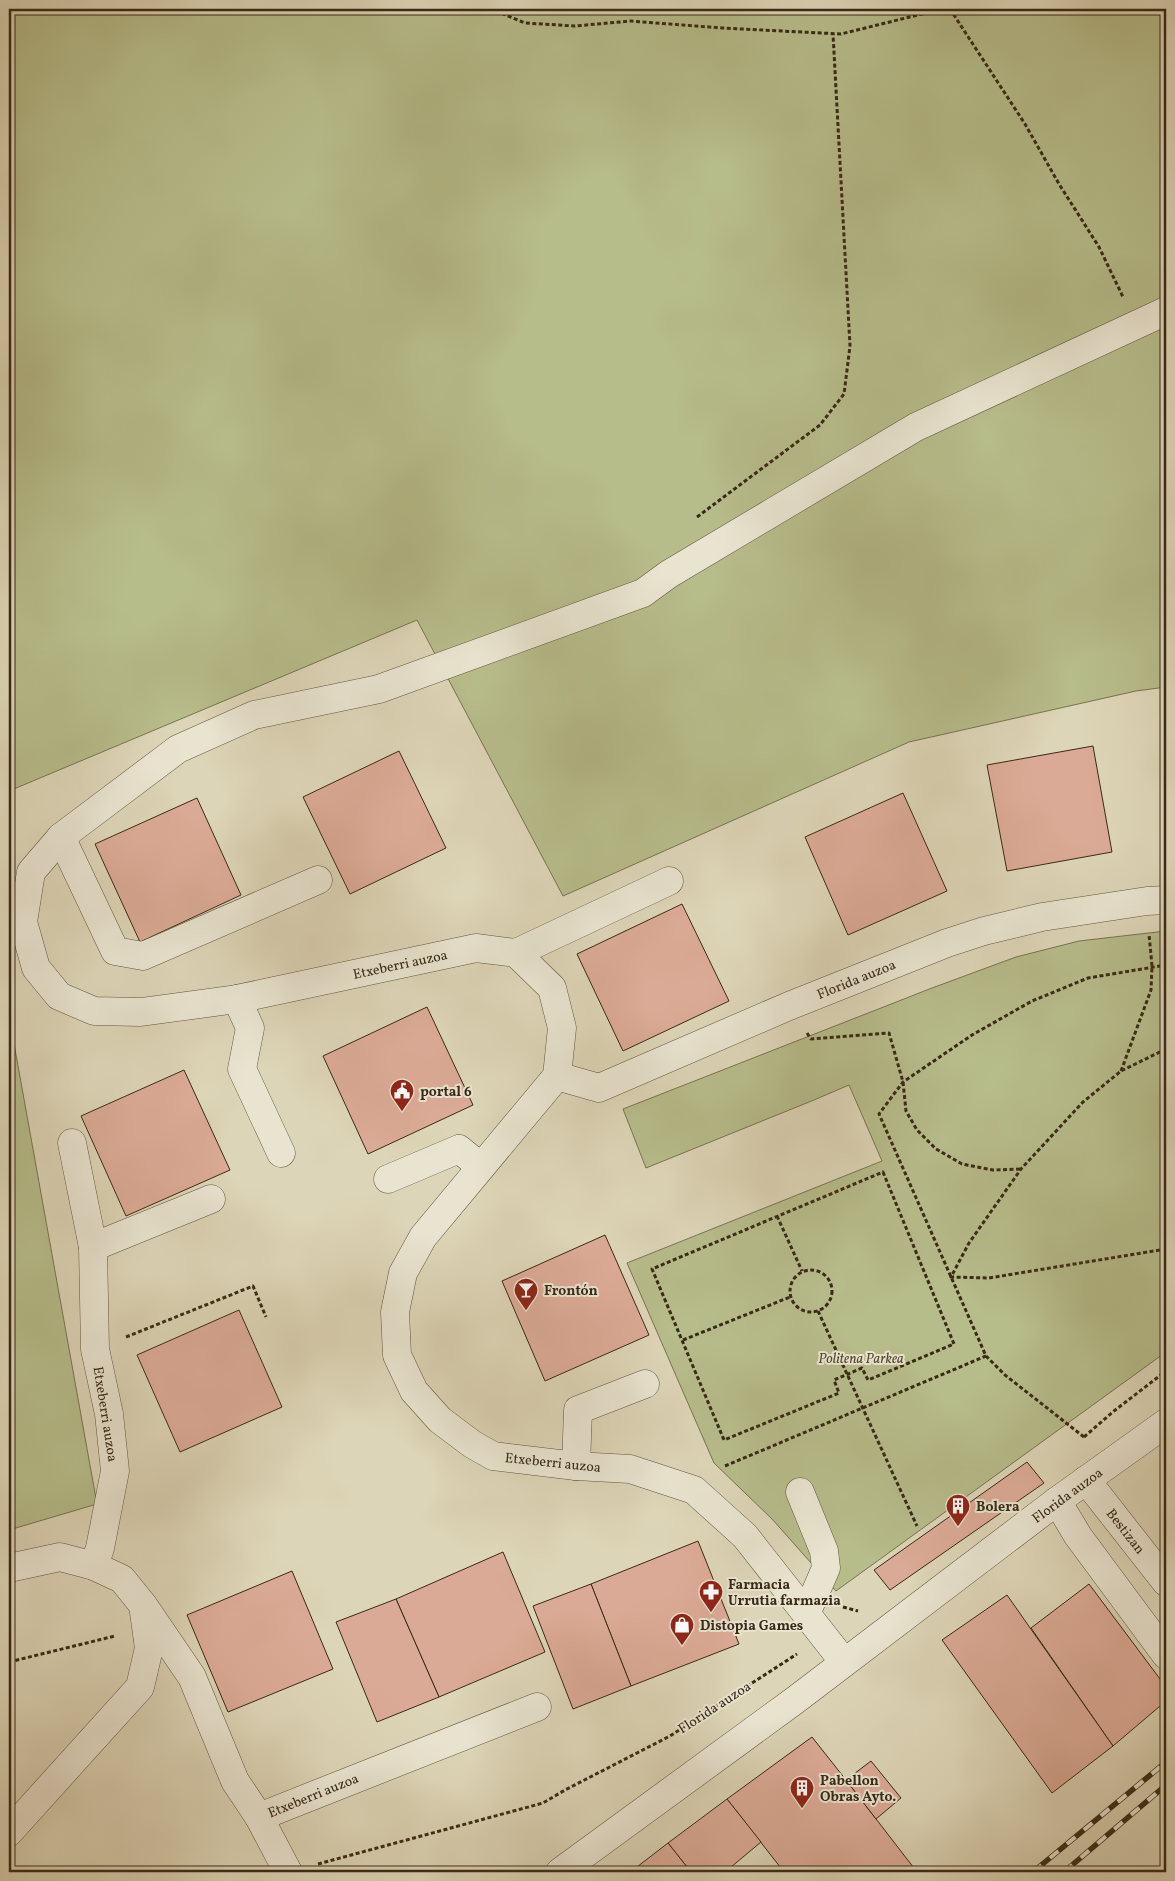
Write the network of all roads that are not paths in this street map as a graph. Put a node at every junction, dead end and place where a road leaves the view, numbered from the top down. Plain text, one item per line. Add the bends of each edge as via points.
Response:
1 (1166, 311) edge
2 (61, 837) junction
3 (318, 880) dead end
4 (669, 881) dead end
5 (1166, 900) edge
6 (516, 953) junction
7 (237, 998) junction
8 (557, 1076) junction
9 (72, 1144) dead end
10 (281, 1153) dead end
11 (481, 1167) junction
12 (388, 1179) dead end
13 (211, 1199) dead end
14 (93, 1247) junction
15 (645, 1384) dead end
16 (1166, 1423) edge
17 (576, 1466) junction
18 (1086, 1480) junction
19 (800, 1492) dead end
20 (1057, 1501) junction
21 (94, 1566) junction
22 (9, 1568) edge
23 (1166, 1582) edge
24 (144, 1616) junction
25 (812, 1622) junction
26 (1166, 1655) edge
27 (844, 1662) junction
28 (537, 1707) dead end
29 (259, 1817) junction
30 (9, 1832) edge
31 (288, 1872) edge
32 (560, 1872) edge

1 - 2 street, Etxeberri auzoa via 916,427 643,593 379,690 254,715 178,749
2 - 3 street via 115,951 143,956
2 - 7 street, Etxeberri auzoa via 31,872 23,922 36,968 59,996 94,1012 141,1012
4 - 6 street
5 - 8 street, Florida auzoa via 1042,917 984,931 789,1006 599,1088
6 - 7 street, Etxeberri auzoa via 476,948
6 - 8 street via 552,988 562,1028
7 - 10 street via 250,1028 242,1069
8 - 11 street, Etxeberri auzoa
9 - 14 street, Etxeberri auzoa
11 - 12 street via 459,1149
11 - 17 street, Etxeberri auzoa via 423,1237 403,1273 395,1312 397,1355 414,1391 440,1420 472,1444 493,1456
13 - 14 street
14 - 21 street, Etxeberri auzoa via 95,1349 109,1414 115,1471
15 - 17 street via 578,1410
16 - 18 street, Florida auzoa
17 - 25 street, Etxeberri auzoa via 630,1470 694,1490 745,1536
18 - 20 street, Florida auzoa
18 - 23 street, Bestizan
19 - 25 street via 824,1551 826,1568
20 - 26 street via 1078,1536
20 - 27 street, Florida auzoa
21 - 22 street, Etxeberri auzoa via 60,1557
21 - 24 street, Etxeberri auzoa via 122,1579
24 - 29 street, Etxeberri auzoa via 192,1677 235,1780
24 - 30 street via 149,1648 140,1688
25 - 27 street, Etxeberri auzoa
27 - 32 street, Florida auzoa
28 - 29 street, Etxeberri auzoa
29 - 31 street

